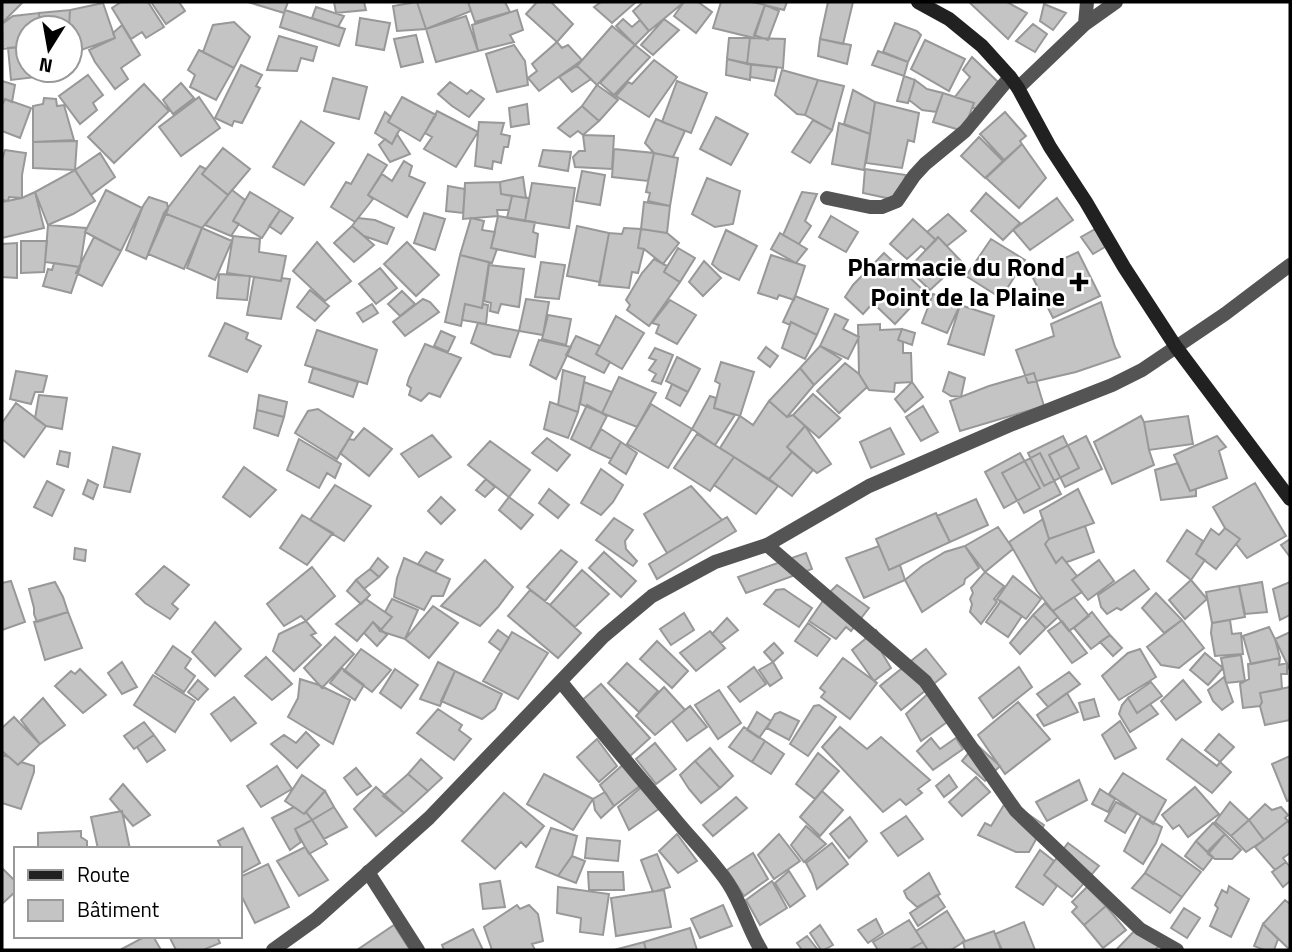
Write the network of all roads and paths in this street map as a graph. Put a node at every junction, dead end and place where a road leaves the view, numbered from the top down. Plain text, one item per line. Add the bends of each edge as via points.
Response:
1 (918, 2) edge
2 (1087, 2) edge
3 (1116, 2) edge
4 (1085, 24) junction
5 (1014, 83) junction
6 (827, 198) dead end
7 (1290, 265) edge
8 (1176, 347) junction
9 (1290, 499) edge
10 (767, 545) junction
11 (561, 682) junction
12 (368, 872) junction
13 (274, 950) edge
14 (418, 950) edge
15 (761, 950) edge
16 (1177, 950) edge

1 - 5 main road via 982,46
2 - 4 street
3 - 4 street
4 - 5 street
5 - 6 street via 925,164 897,201 870,207
5 - 8 main road
7 - 8 street
8 - 9 main road
8 - 10 street via 1112,386 869,486
10 - 11 street via 715,562 652,596 603,637
10 - 16 street via 925,681 1016,811 1140,929
11 - 12 street via 429,818
11 - 15 street via 712,860
12 - 13 street
12 - 14 street

